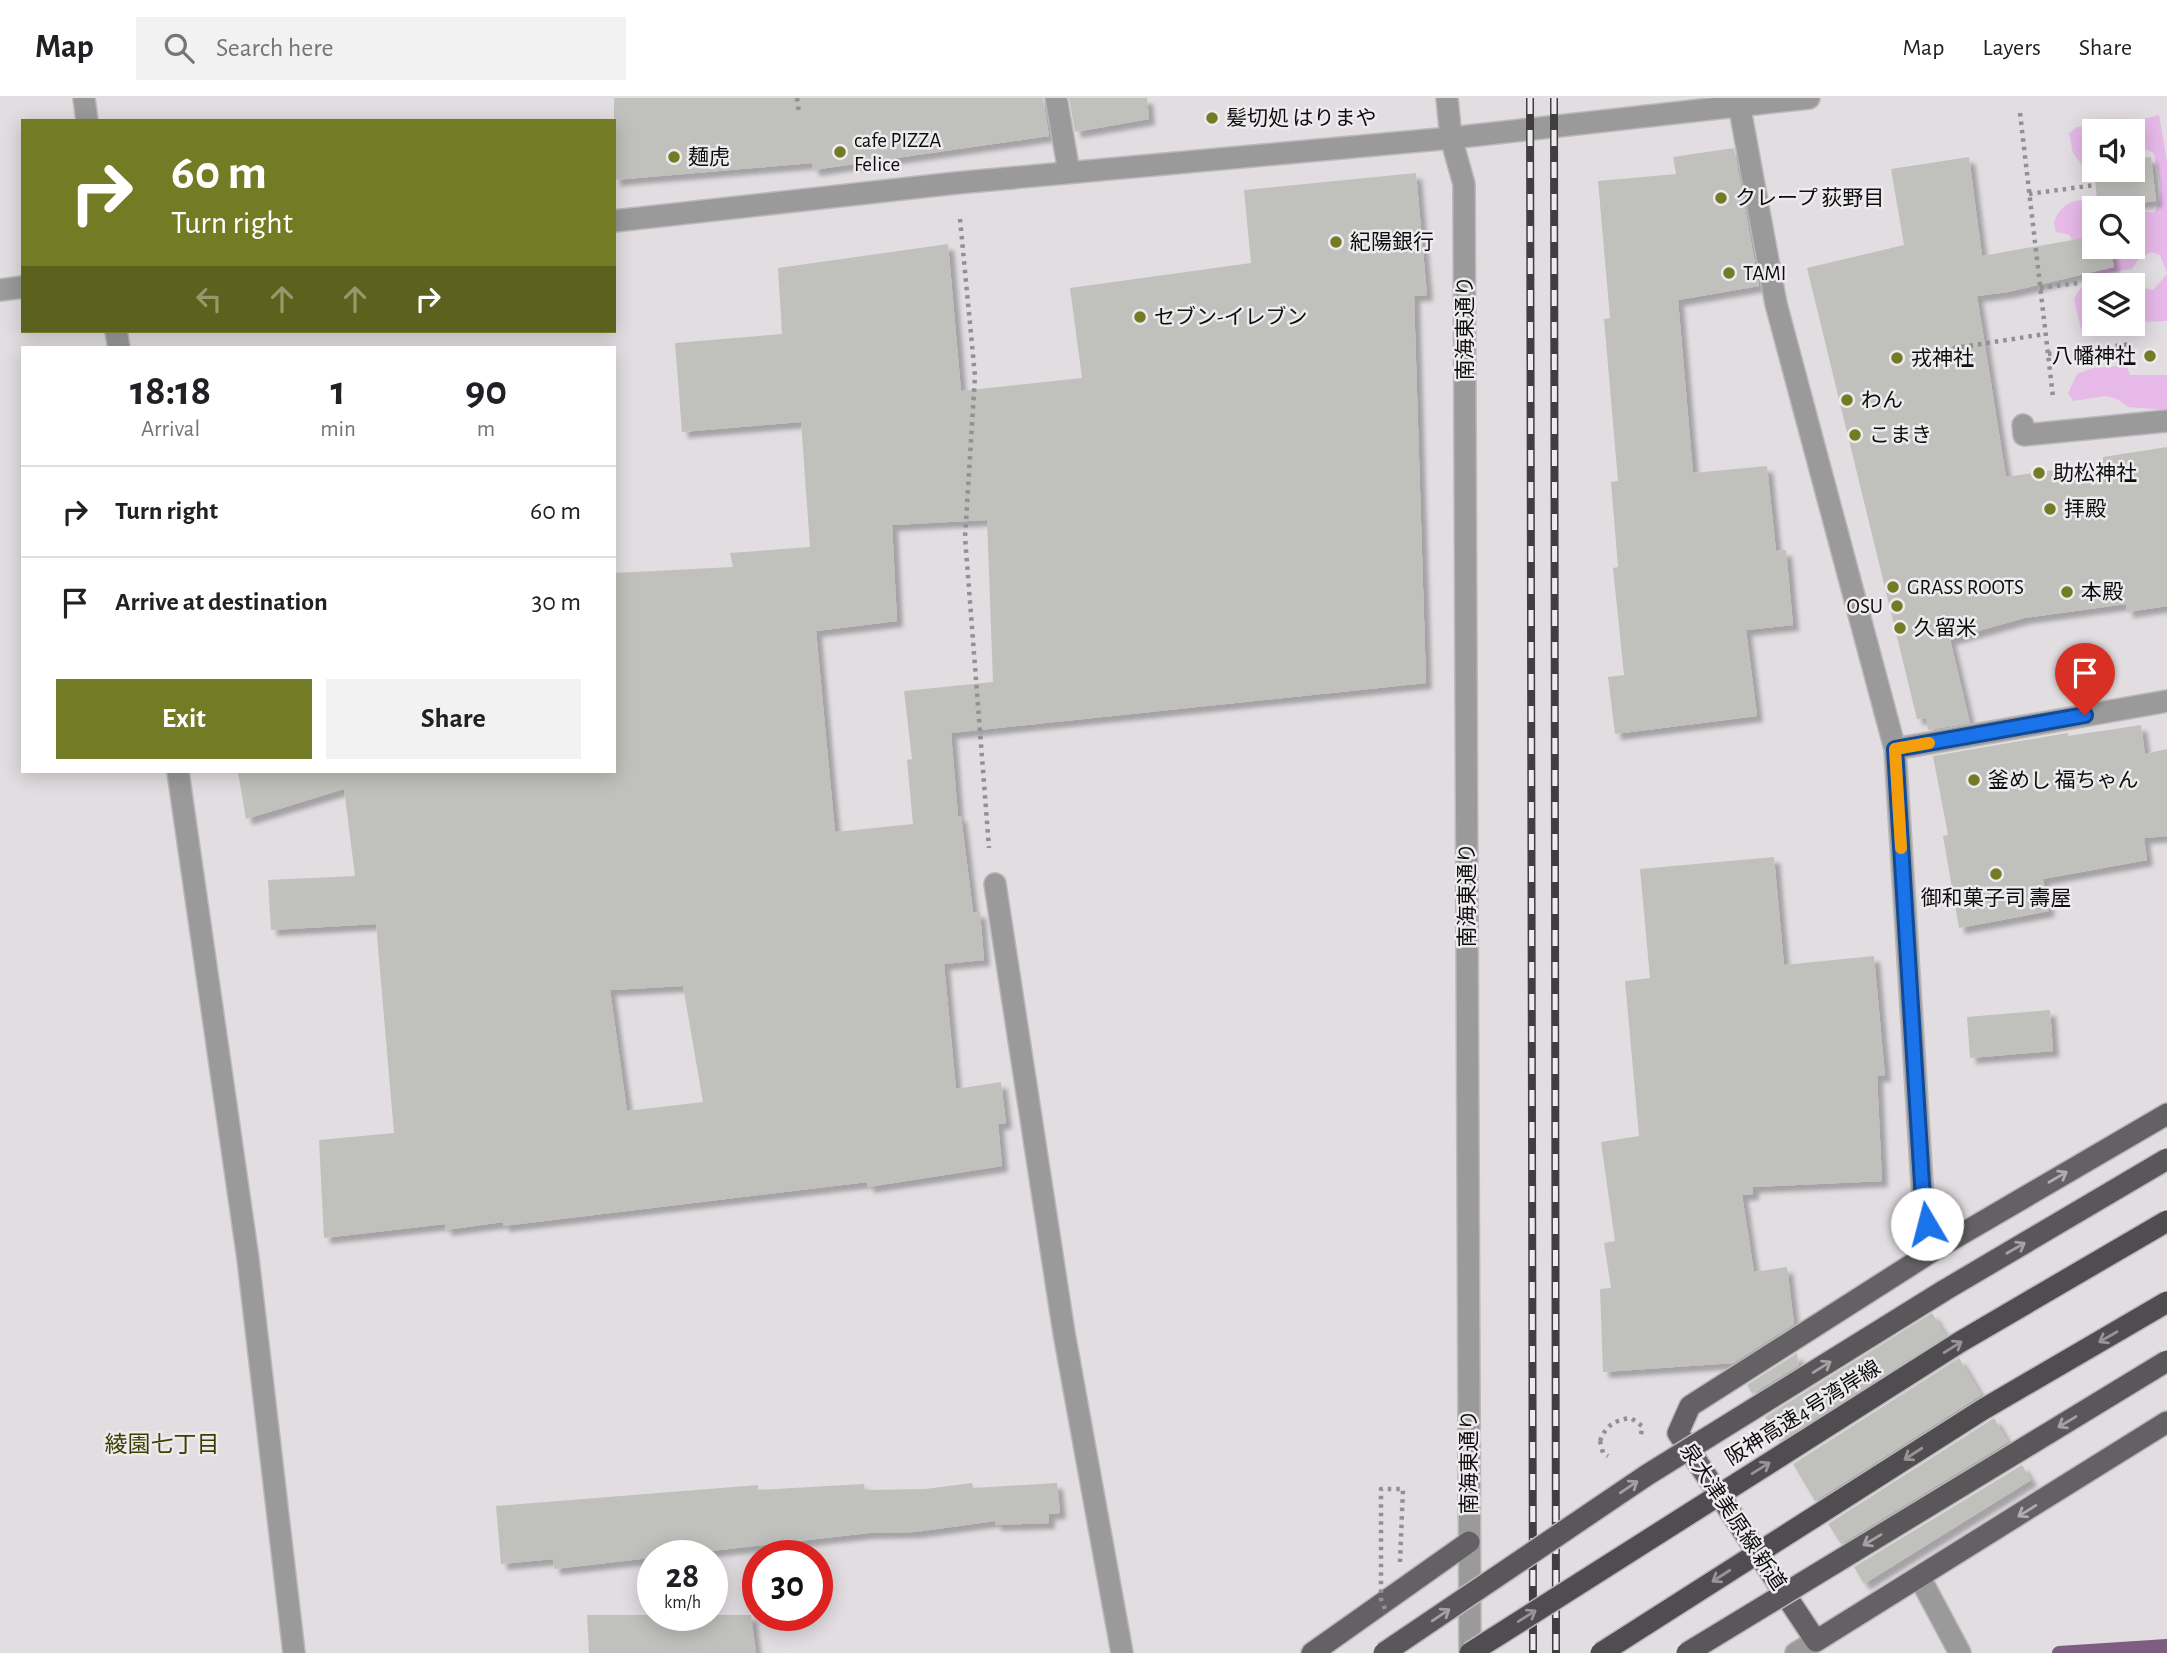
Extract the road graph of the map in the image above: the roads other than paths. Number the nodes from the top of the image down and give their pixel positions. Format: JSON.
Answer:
{"nodes":[{"id":1,"x":84,"y":98,"type":"edge"},
{"id":2,"x":1056,"y":98,"type":"edge"},
{"id":3,"x":1447,"y":98,"type":"edge"},
{"id":4,"x":1809,"y":98,"type":"edge"},
{"id":5,"x":1785,"y":99,"type":"edge"},
{"id":6,"x":1739,"y":104,"type":"junction"},
{"id":7,"x":86,"y":119,"type":"edge"},
{"id":8,"x":1451,"y":138,"type":"junction"},
{"id":9,"x":1069,"y":172,"type":"junction"},
{"id":10,"x":616,"y":221,"type":"edge"},
{"id":11,"x":21,"y":287,"type":"edge"},
{"id":12,"x":0,"y":290,"type":"edge"},
{"id":13,"x":2167,"y":421,"type":"edge"},
{"id":14,"x":2023,"y":425,"type":"dead end"},
{"id":15,"x":2167,"y":701,"type":"edge"},
{"id":16,"x":1895,"y":749,"type":"junction"},
{"id":17,"x":178,"y":773,"type":"edge"},
{"id":18,"x":995,"y":884,"type":"road end"},
{"id":19,"x":2167,"y":1114,"type":"edge"},
{"id":20,"x":2167,"y":1159,"type":"edge"},
{"id":21,"x":2167,"y":1221,"type":"edge"},
{"id":22,"x":1936,"y":1249,"type":"junction"},
{"id":23,"x":2167,"y":1302,"type":"edge"},
{"id":24,"x":2167,"y":1361,"type":"edge"},
{"id":25,"x":2167,"y":1422,"type":"edge"},
{"id":26,"x":1469,"y":1542,"type":"junction"},
{"id":27,"x":1920,"y":1578,"type":"junction"},
{"id":28,"x":1816,"y":1641,"type":"junction"},
{"id":29,"x":294,"y":1653,"type":"edge"},
{"id":30,"x":1122,"y":1653,"type":"edge"},
{"id":31,"x":1312,"y":1653,"type":"edge"},
{"id":32,"x":1384,"y":1653,"type":"edge"},
{"id":33,"x":1470,"y":1653,"type":"edge"},
{"id":34,"x":1601,"y":1653,"type":"edge"},
{"id":35,"x":1687,"y":1653,"type":"edge"},
{"id":36,"x":1796,"y":1653,"type":"edge"},
{"id":37,"x":1960,"y":1653,"type":"edge"}],
"edges":[{"from":1,"to":7,"type":"street"},
{"from":2,"to":9,"type":"street"},
{"from":3,"to":8,"type":"street","name":"南海東通り"},
{"from":4,"to":5,"type":"street"},
{"from":5,"to":6,"type":"street"},
{"from":6,"to":8,"type":"street"},
{"from":6,"to":16,"type":"street"},
{"from":8,"to":9,"type":"street"},
{"from":8,"to":26,"type":"street","name":"南海東通り"},
{"from":9,"to":10,"type":"street"},
{"from":11,"to":12,"type":"street"},
{"from":13,"to":14,"type":"street"},
{"from":15,"to":16,"type":"street"},
{"from":16,"to":22,"type":"street"},
{"from":17,"to":29,"type":"street"},
{"from":18,"to":30,"type":"street"},
{"from":22,"to":19,"type":"main road","name":"泉大津美原線 新道","one_way":true},
{"from":32,"to":20,"type":"highway","one_way":true,"bridge":true},
{"from":33,"to":21,"type":"highway","name":"阪神高速4号湾岸線","one_way":true,"bridge":true},
{"from":22,"to":28,"type":"main road","name":"泉大津美原線 新道"},
{"from":23,"to":34,"type":"highway","one_way":true,"bridge":true},
{"from":24,"to":35,"type":"highway","one_way":true,"bridge":true},
{"from":25,"to":27,"type":"main road","one_way":true},
{"from":26,"to":31,"type":"main road"},
{"from":26,"to":33,"type":"street","name":"南海東通り"},
{"from":27,"to":28,"type":"main road"},
{"from":27,"to":37,"type":"street"},
{"from":28,"to":36,"type":"street"}]}
